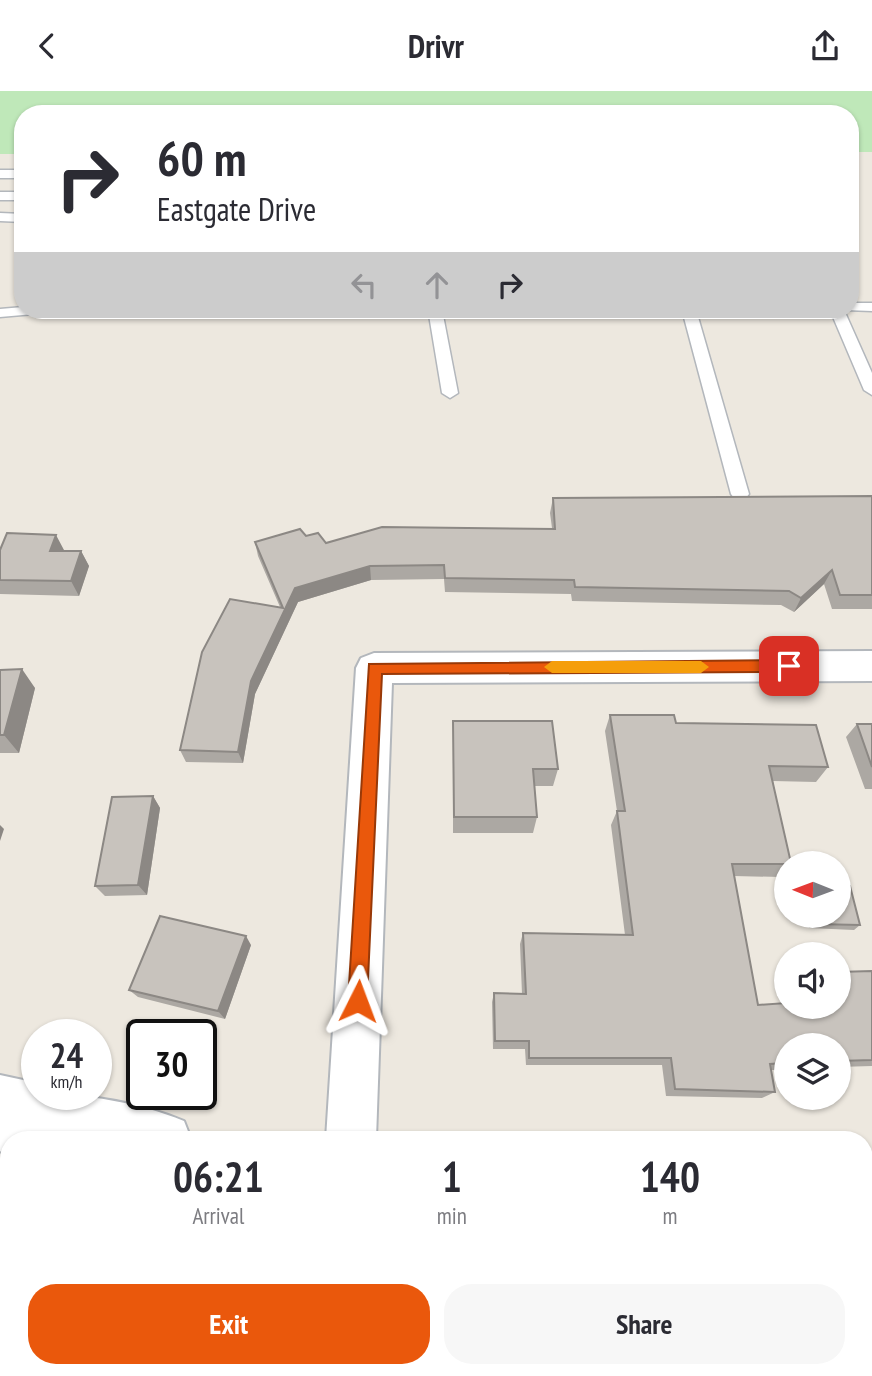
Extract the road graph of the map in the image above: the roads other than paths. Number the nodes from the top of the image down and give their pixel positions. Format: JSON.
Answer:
{"nodes":[{"id":1,"x":436,"y":319,"type":"edge"},
{"id":2,"x":691,"y":319,"type":"edge"},
{"id":3,"x":841,"y":319,"type":"edge"},
{"id":4,"x":872,"y":390,"type":"edge"},
{"id":5,"x":450,"y":393,"type":"dead end"},
{"id":6,"x":740,"y":494,"type":"edge"},
{"id":7,"x":872,"y":666,"type":"edge"},
{"id":8,"x":16,"y":1114,"type":"edge"},
{"id":9,"x":118,"y":1131,"type":"edge"},
{"id":10,"x":351,"y":1131,"type":"edge"}],
"edges":[{"from":1,"to":5,"type":"lane"},
{"from":2,"to":6,"type":"lane"},
{"from":3,"to":4,"type":"lane"},
{"from":7,"to":10,"type":"street"},
{"from":8,"to":9,"type":"street"}]}
